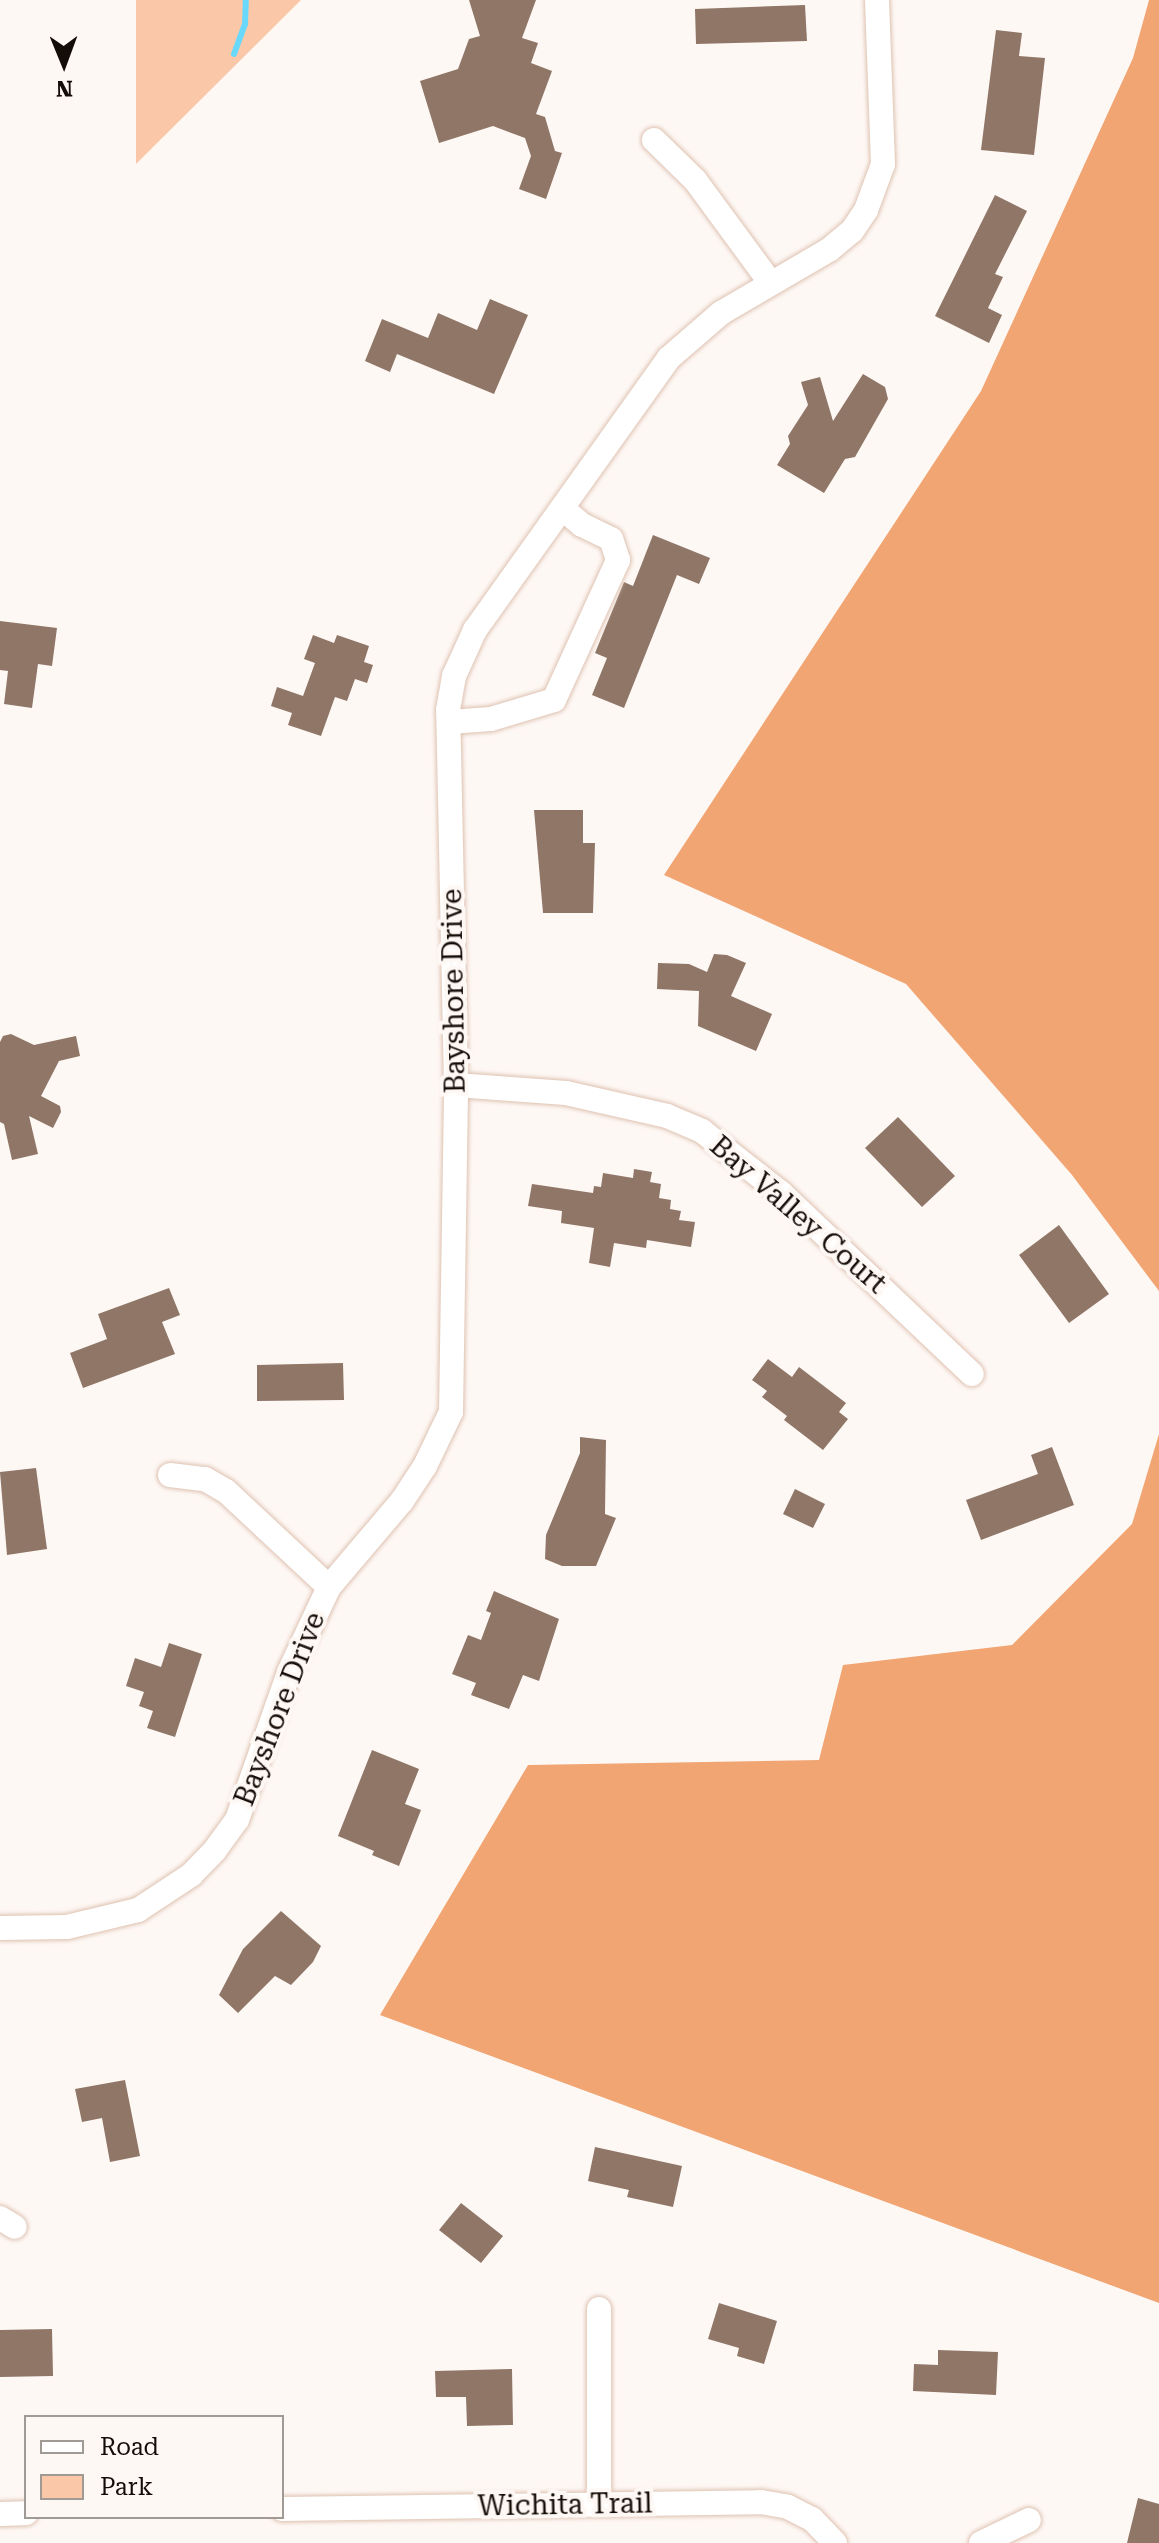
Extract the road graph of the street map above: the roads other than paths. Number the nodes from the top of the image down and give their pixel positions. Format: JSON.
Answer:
{"nodes":[{"id":1,"x":877,"y":0,"type":"edge"},
{"id":2,"x":654,"y":140,"type":"dead end"},
{"id":3,"x":770,"y":282,"type":"junction"},
{"id":4,"x":562,"y":508,"type":"junction"},
{"id":5,"x":449,"y":722,"type":"junction"},
{"id":6,"x":456,"y":1085,"type":"junction"},
{"id":7,"x":972,"y":1374,"type":"dead end"},
{"id":8,"x":170,"y":1475,"type":"dead end"},
{"id":9,"x":329,"y":1587,"type":"junction"},
{"id":10,"x":0,"y":1928,"type":"edge"},
{"id":11,"x":599,"y":2309,"type":"dead end"},
{"id":12,"x":599,"y":2504,"type":"junction"},
{"id":13,"x":284,"y":2509,"type":"edge"},
{"id":14,"x":24,"y":2513,"type":"edge"},
{"id":15,"x":0,"y":2514,"type":"edge"},
{"id":16,"x":1029,"y":2520,"type":"dead end"},
{"id":17,"x":835,"y":2543,"type":"edge"},
{"id":18,"x":981,"y":2543,"type":"edge"}],
"edges":[{"from":1,"to":3,"type":"street","name":"Bayshore Drive"},
{"from":2,"to":3,"type":"street"},
{"from":3,"to":4,"type":"street","name":"Bayshore Drive"},
{"from":4,"to":5,"type":"street","name":"Bayshore Drive"},
{"from":4,"to":5,"type":"street"},
{"from":5,"to":6,"type":"street","name":"Bayshore Drive"},
{"from":6,"to":7,"type":"street","name":"Bay Valley Court"},
{"from":6,"to":9,"type":"street","name":"Bayshore Drive"},
{"from":8,"to":9,"type":"street"},
{"from":9,"to":10,"type":"street","name":"Bayshore Drive"},
{"from":11,"to":12,"type":"street"},
{"from":12,"to":13,"type":"street","name":"Wichita Trail"},
{"from":12,"to":17,"type":"street","name":"Wichita Trail"},
{"from":14,"to":15,"type":"street"},
{"from":16,"to":18,"type":"street"}]}
